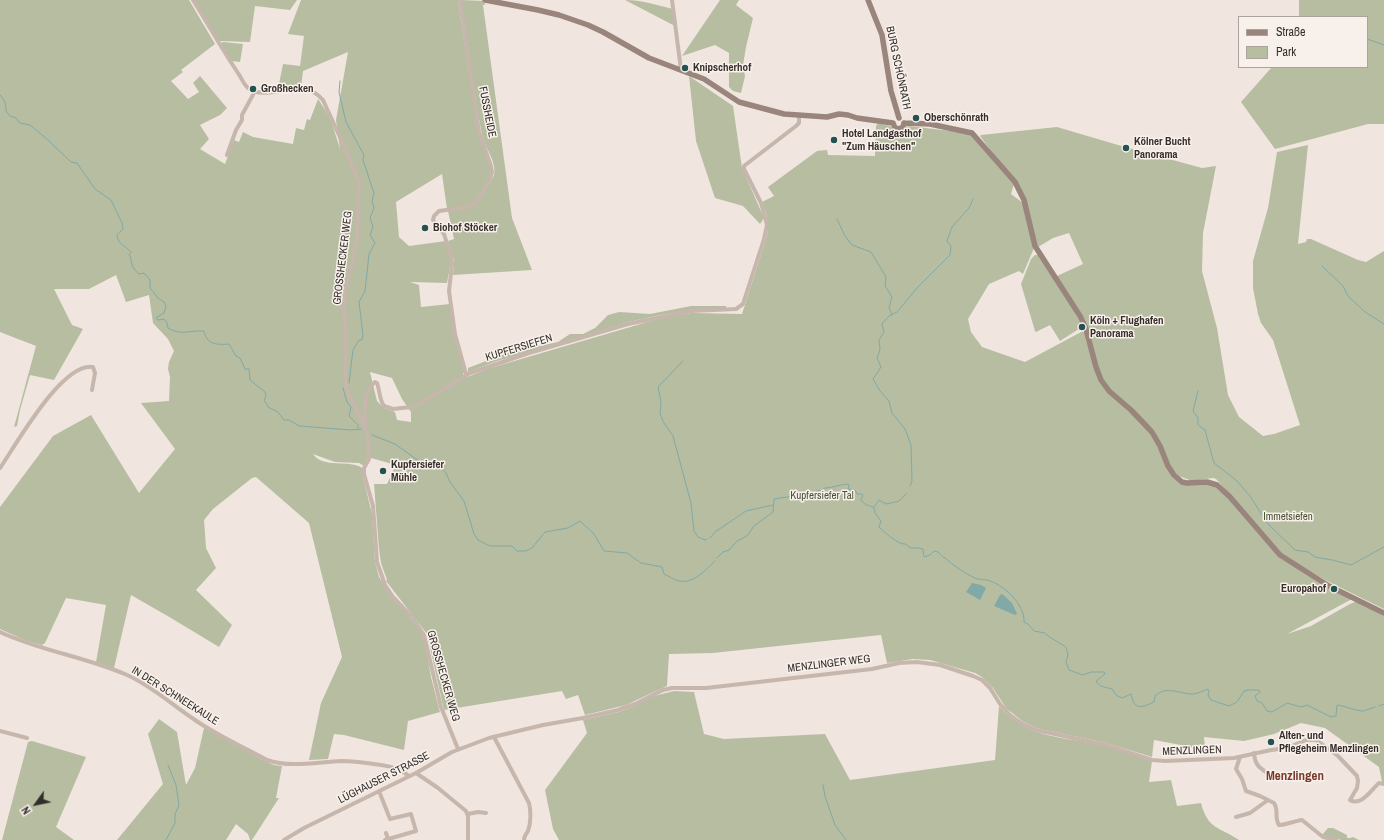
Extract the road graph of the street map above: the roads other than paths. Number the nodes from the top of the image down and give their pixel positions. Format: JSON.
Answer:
{"nodes":[{"id":1,"x":193,"y":0,"type":"edge"},
{"id":2,"x":460,"y":0,"type":"edge"},
{"id":3,"x":486,"y":0,"type":"edge"},
{"id":4,"x":672,"y":0,"type":"edge"},
{"id":5,"x":868,"y":0,"type":"edge"},
{"id":6,"x":681,"y":70,"type":"junction"},
{"id":7,"x":256,"y":91,"type":"junction"},
{"id":8,"x":799,"y":115,"type":"junction"},
{"id":9,"x":899,"y":118,"type":"junction"},
{"id":10,"x":893,"y":123,"type":"junction"},
{"id":11,"x":904,"y":123,"type":"junction"},
{"id":12,"x":227,"y":155,"type":"dead end"},
{"id":13,"x":466,"y":374,"type":"junction"},
{"id":14,"x":92,"y":390,"type":"dead end"},
{"id":15,"x":365,"y":427,"type":"junction"},
{"id":16,"x":0,"y":468,"type":"edge"},
{"id":17,"x":1384,"y":613,"type":"edge"},
{"id":18,"x":0,"y":632,"type":"edge"},
{"id":19,"x":0,"y":731,"type":"edge"},
{"id":20,"x":494,"y":737,"type":"junction"},
{"id":21,"x":27,"y":738,"type":"dead end"},
{"id":22,"x":458,"y":749,"type":"junction"},
{"id":23,"x":1254,"y":753,"type":"junction"},
{"id":24,"x":1240,"y":757,"type":"junction"},
{"id":25,"x":1146,"y":758,"type":"joint"},
{"id":26,"x":416,"y":773,"type":"junction"},
{"id":27,"x":1270,"y":775,"type":"dead end"},
{"id":28,"x":409,"y":776,"type":"junction"},
{"id":29,"x":1384,"y":784,"type":"edge"},
{"id":30,"x":379,"y":791,"type":"junction"},
{"id":31,"x":1268,"y":800,"type":"junction"},
{"id":32,"x":486,"y":813,"type":"dead end"},
{"id":33,"x":468,"y":814,"type":"junction"},
{"id":34,"x":1236,"y":817,"type":"dead end"},
{"id":35,"x":386,"y":833,"type":"dead end"},
{"id":36,"x":386,"y":839,"type":"edge"},
{"id":37,"x":284,"y":840,"type":"edge"},
{"id":38,"x":468,"y":840,"type":"edge"},
{"id":39,"x":524,"y":840,"type":"edge"},
{"id":40,"x":1336,"y":840,"type":"edge"}],
"edges":[{"from":1,"to":7,"type":"street"},
{"from":2,"to":13,"type":"street","name":"FUSSHEIDE"},
{"from":3,"to":6,"type":"street"},
{"from":4,"to":6,"type":"street"},
{"from":5,"to":9,"type":"street","name":"BURG SCHÖNRATH"},
{"from":6,"to":8,"type":"street"},
{"from":7,"to":12,"type":"street"},
{"from":7,"to":15,"type":"street","name":"GROSSHECKER WEG"},
{"from":8,"to":10,"type":"street"},
{"from":8,"to":13,"type":"street","name":"KUPFERSIEFEN"},
{"from":9,"to":10,"type":"street"},
{"from":9,"to":11,"type":"street"},
{"from":10,"to":11,"type":"street"},
{"from":11,"to":17,"type":"street"},
{"from":13,"to":15,"type":"street","name":"KUPFERSIEFEN"},
{"from":14,"to":16,"type":"street"},
{"from":15,"to":22,"type":"street","name":"GROSSHECKER WEG"},
{"from":18,"to":28,"type":"street","name":"IN DER SCHNEEKAULE"},
{"from":19,"to":21,"type":"street"},
{"from":20,"to":22,"type":"street","name":"LÜGHAUSER STRASSE"},
{"from":20,"to":25,"type":"street","name":"MENZLINGER WEG"},
{"from":20,"to":39,"type":"street"},
{"from":22,"to":26,"type":"street","name":"LÜGHAUSER STRASSE"},
{"from":23,"to":24,"type":"street","name":"MENZLINGEN"},
{"from":23,"to":27,"type":"street"},
{"from":23,"to":29,"type":"street","name":"MENZLINGEN"},
{"from":24,"to":25,"type":"street","name":"MENZLINGEN"},
{"from":24,"to":31,"type":"street"},
{"from":26,"to":28,"type":"street","name":"LÜGHAUSER STRASSE"},
{"from":26,"to":33,"type":"street"},
{"from":28,"to":30,"type":"street","name":"LÜGHAUSER STRASSE"},
{"from":30,"to":36,"type":"street"},
{"from":30,"to":37,"type":"street","name":"LÜGHAUSER STRASSE"},
{"from":31,"to":34,"type":"street"},
{"from":31,"to":40,"type":"street"},
{"from":32,"to":33,"type":"street"},
{"from":33,"to":38,"type":"street"},
{"from":35,"to":36,"type":"street"}]}
